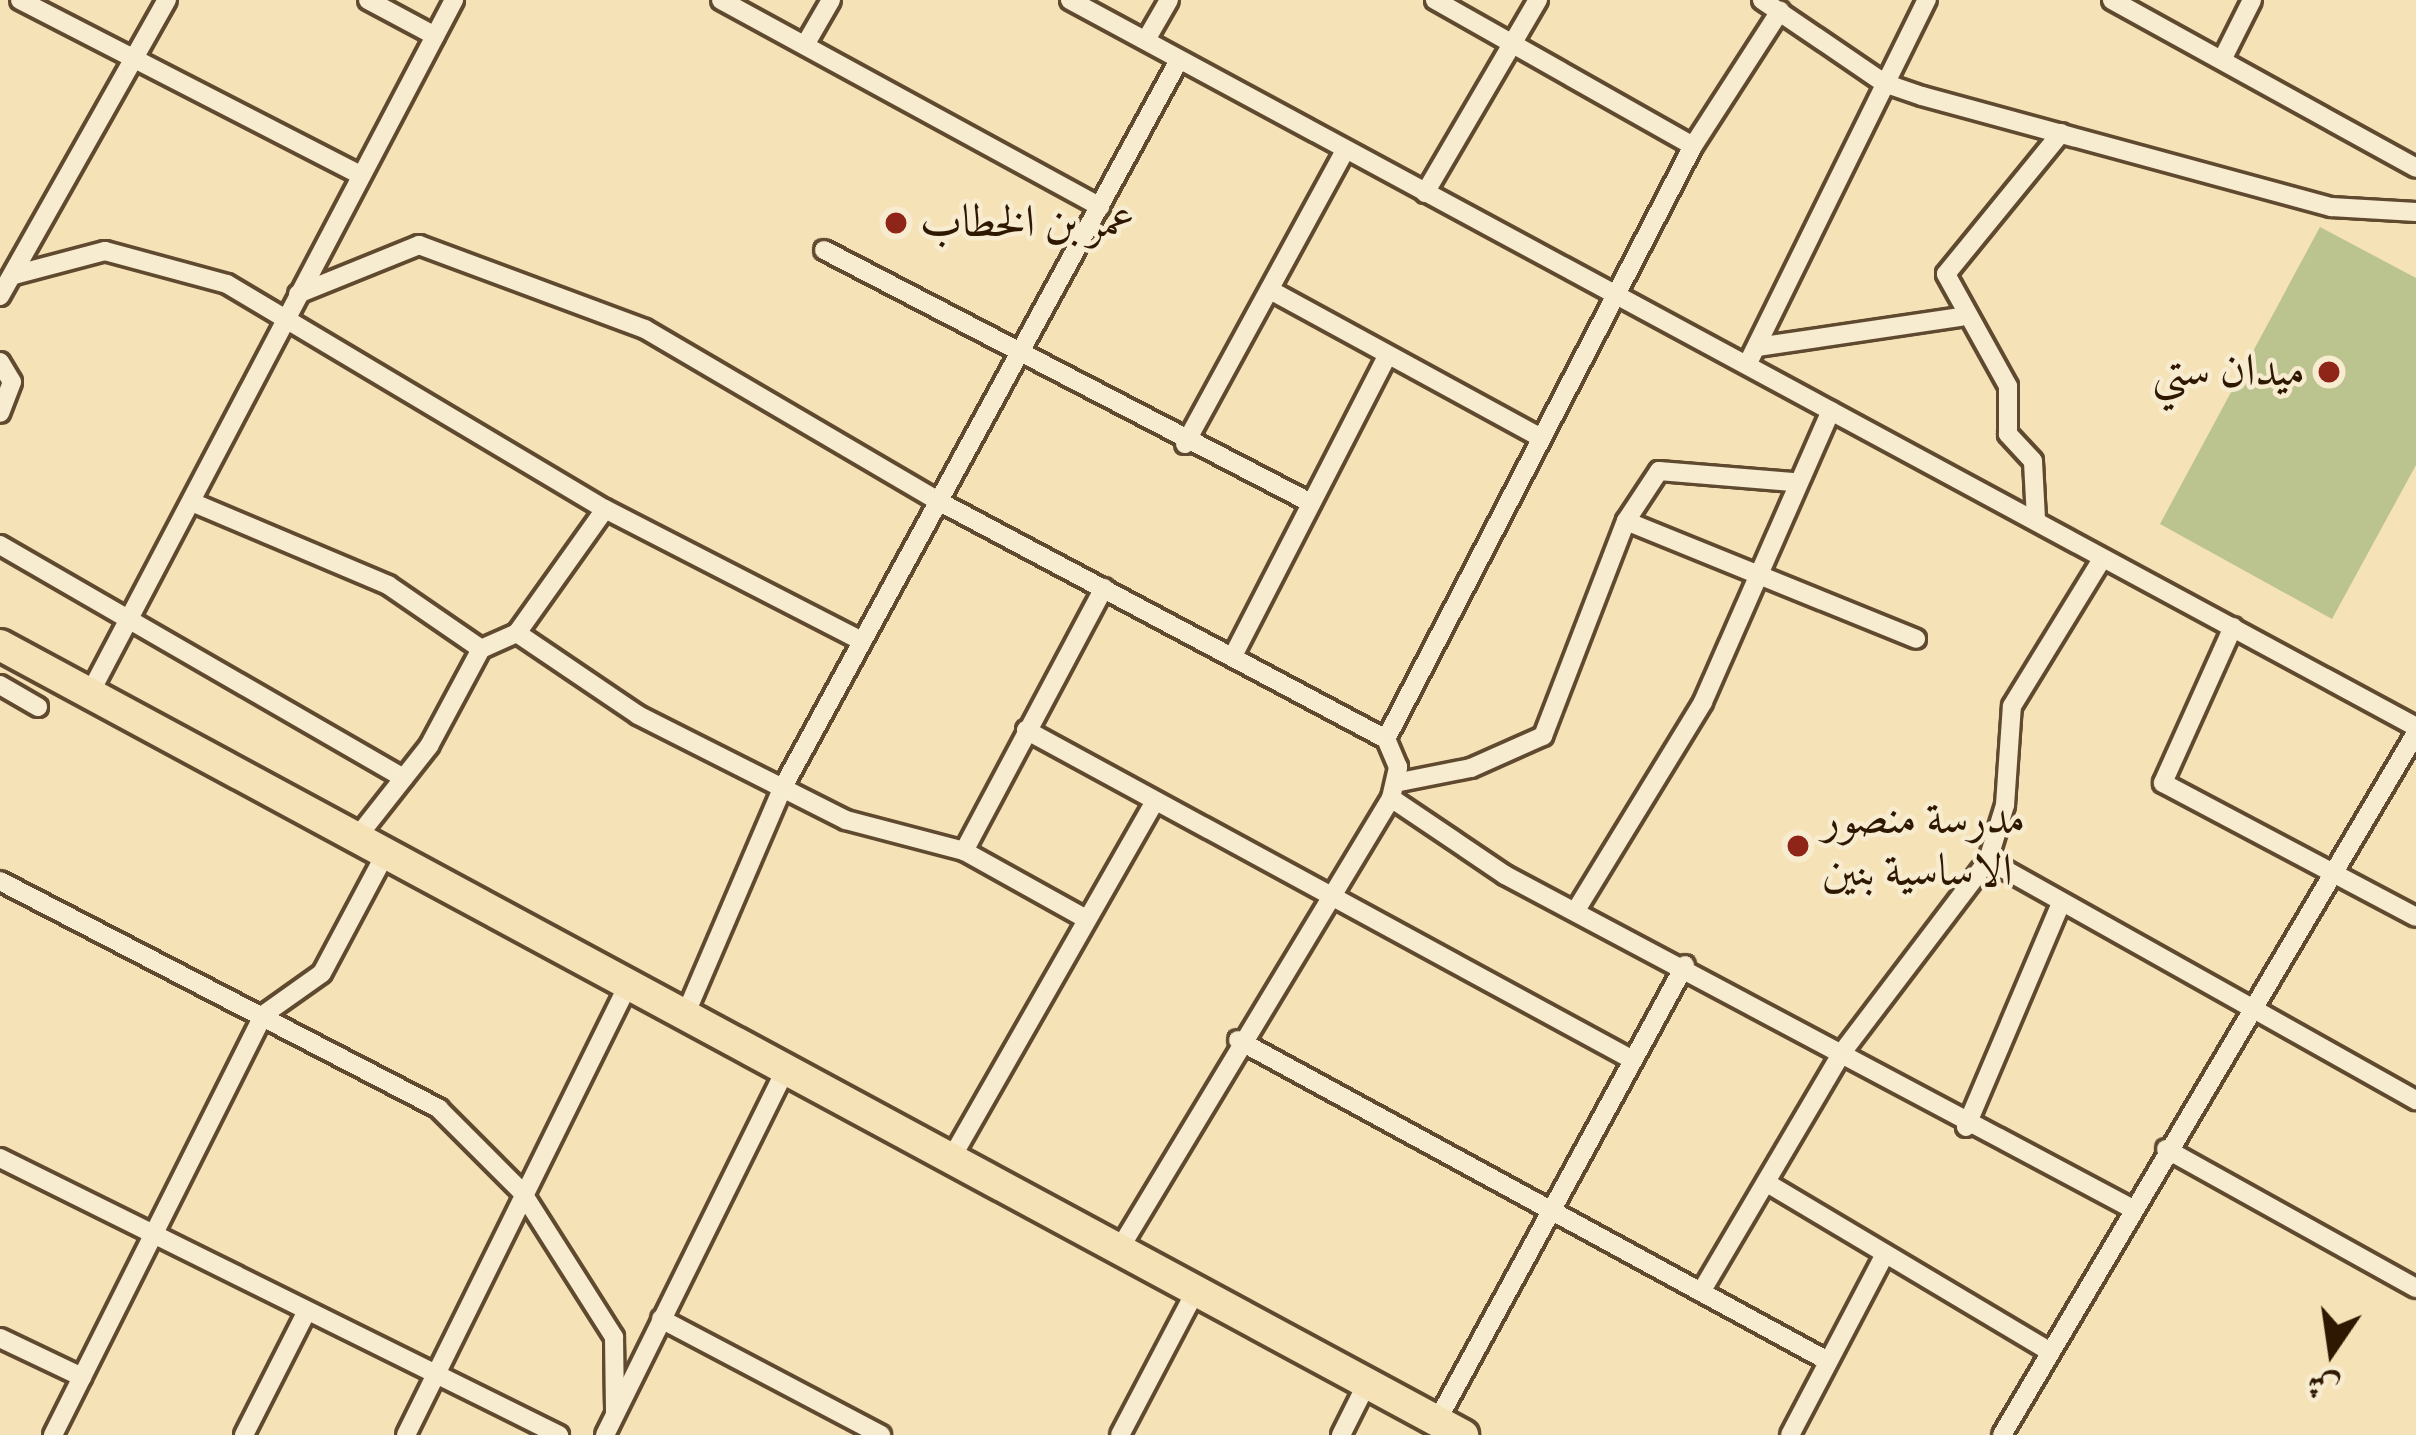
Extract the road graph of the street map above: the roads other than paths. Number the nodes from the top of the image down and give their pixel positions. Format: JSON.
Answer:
{"nodes":[{"id":1,"x":20,"y":0,"type":"edge"},
{"id":2,"x":167,"y":0,"type":"edge"},
{"id":3,"x":368,"y":0,"type":"edge"},
{"id":4,"x":454,"y":0,"type":"edge"},
{"id":5,"x":721,"y":0,"type":"edge"},
{"id":6,"x":831,"y":0,"type":"edge"},
{"id":7,"x":1070,"y":0,"type":"edge"},
{"id":8,"x":1169,"y":0,"type":"edge"},
{"id":9,"x":1435,"y":0,"type":"edge"},
{"id":10,"x":1538,"y":0,"type":"edge"},
{"id":11,"x":1762,"y":0,"type":"edge"},
{"id":12,"x":1927,"y":0,"type":"edge"},
{"id":13,"x":2112,"y":0,"type":"edge"},
{"id":14,"x":2252,"y":0,"type":"edge"},
{"id":15,"x":2149,"y":9,"type":"edge"},
{"id":16,"x":1780,"y":11,"type":"junction"},
{"id":17,"x":435,"y":36,"type":"junction"},
{"id":18,"x":1146,"y":40,"type":"junction"},
{"id":19,"x":1511,"y":40,"type":"junction"},
{"id":20,"x":806,"y":45,"type":"junction"},
{"id":21,"x":2223,"y":58,"type":"junction"},
{"id":22,"x":135,"y":60,"type":"junction"},
{"id":23,"x":1179,"y":60,"type":"junction"},
{"id":24,"x":1884,"y":83,"type":"junction"},
{"id":25,"x":2061,"y":133,"type":"junction"},
{"id":26,"x":1693,"y":146,"type":"junction"},
{"id":27,"x":1345,"y":150,"type":"junction"},
{"id":28,"x":2416,"y":168,"type":"edge"},
{"id":29,"x":358,"y":174,"type":"junction"},
{"id":30,"x":1425,"y":193,"type":"junction"},
{"id":31,"x":1100,"y":207,"type":"junction"},
{"id":32,"x":2416,"y":212,"type":"edge"},
{"id":33,"x":824,"y":250,"type":"dead end"},
{"id":34,"x":14,"y":275,"type":"junction"},
{"id":35,"x":1270,"y":290,"type":"junction"},
{"id":36,"x":298,"y":294,"type":"junction"},
{"id":37,"x":0,"y":296,"type":"edge"},
{"id":38,"x":1615,"y":299,"type":"junction"},
{"id":39,"x":1961,"y":317,"type":"junction"},
{"id":40,"x":282,"y":320,"type":"junction"},
{"id":41,"x":1753,"y":355,"type":"junction"},
{"id":42,"x":1387,"y":356,"type":"junction"},
{"id":43,"x":1023,"y":361,"type":"junction"},
{"id":44,"x":0,"y":362,"type":"edge"},
{"id":45,"x":1831,"y":411,"type":"junction"},
{"id":46,"x":0,"y":412,"type":"edge"},
{"id":47,"x":1538,"y":436,"type":"junction"},
{"id":48,"x":1185,"y":444,"type":"junction"},
{"id":49,"x":1793,"y":482,"type":"junction"},
{"id":50,"x":940,"y":502,"type":"junction"},
{"id":51,"x":194,"y":503,"type":"junction"},
{"id":52,"x":1311,"y":503,"type":"junction"},
{"id":53,"x":605,"y":509,"type":"junction"},
{"id":54,"x":2036,"y":519,"type":"junction"},
{"id":55,"x":1626,"y":521,"type":"junction"},
{"id":56,"x":0,"y":545,"type":"edge"},
{"id":57,"x":2102,"y":559,"type":"junction"},
{"id":58,"x":1756,"y":569,"type":"junction"},
{"id":59,"x":1104,"y":587,"type":"junction"},
{"id":60,"x":128,"y":623,"type":"junction"},
{"id":61,"x":2233,"y":627,"type":"junction"},
{"id":62,"x":517,"y":633,"type":"junction"},
{"id":63,"x":860,"y":640,"type":"junction"},
{"id":64,"x":1916,"y":640,"type":"dead end"},
{"id":65,"x":0,"y":645,"type":"edge"},
{"id":66,"x":481,"y":649,"type":"junction"},
{"id":67,"x":1235,"y":652,"type":"junction"},
{"id":68,"x":0,"y":685,"type":"edge"},
{"id":69,"x":91,"y":693,"type":"junction"},
{"id":70,"x":38,"y":707,"type":"dead end"},
{"id":71,"x":1026,"y":730,"type":"junction"},
{"id":72,"x":2416,"y":730,"type":"edge"},
{"id":73,"x":1386,"y":739,"type":"junction"},
{"id":74,"x":404,"y":778,"type":"junction"},
{"id":75,"x":783,"y":787,"type":"junction"},
{"id":76,"x":1396,"y":790,"type":"junction"},
{"id":77,"x":1154,"y":802,"type":"junction"},
{"id":78,"x":358,"y":836,"type":"junction"},
{"id":79,"x":386,"y":851,"type":"junction"},
{"id":80,"x":964,"y":851,"type":"junction"},
{"id":81,"x":1988,"y":860,"type":"junction"},
{"id":82,"x":2334,"y":877,"type":"junction"},
{"id":83,"x":0,"y":881,"type":"edge"},
{"id":84,"x":1324,"y":896,"type":"junction"},
{"id":85,"x":2060,"y":903,"type":"junction"},
{"id":86,"x":1578,"y":907,"type":"junction"},
{"id":87,"x":1082,"y":916,"type":"junction"},
{"id":88,"x":2416,"y":917,"type":"edge"},
{"id":89,"x":1685,"y":965,"type":"junction"},
{"id":90,"x":629,"y":982,"type":"junction"},
{"id":91,"x":2254,"y":1011,"type":"junction"},
{"id":92,"x":686,"y":1013,"type":"junction"},
{"id":93,"x":263,"y":1015,"type":"junction"},
{"id":94,"x":1238,"y":1040,"type":"junction"},
{"id":95,"x":1841,"y":1054,"type":"junction"},
{"id":96,"x":1631,"y":1059,"type":"junction"},
{"id":97,"x":787,"y":1067,"type":"junction"},
{"id":98,"x":2416,"y":1100,"type":"edge"},
{"id":99,"x":1966,"y":1127,"type":"junction"},
{"id":100,"x":2166,"y":1149,"type":"junction"},
{"id":101,"x":952,"y":1157,"type":"junction"},
{"id":102,"x":0,"y":1158,"type":"edge"},
{"id":103,"x":1767,"y":1183,"type":"junction"},
{"id":104,"x":522,"y":1192,"type":"junction"},
{"id":105,"x":1549,"y":1207,"type":"junction"},
{"id":106,"x":2132,"y":1208,"type":"junction"},
{"id":107,"x":152,"y":1237,"type":"junction"},
{"id":108,"x":1120,"y":1248,"type":"junction"},
{"id":109,"x":1885,"y":1254,"type":"junction"},
{"id":110,"x":2416,"y":1288,"type":"edge"},
{"id":111,"x":1196,"y":1290,"type":"junction"},
{"id":112,"x":1701,"y":1292,"type":"junction"},
{"id":113,"x":307,"y":1311,"type":"junction"},
{"id":114,"x":661,"y":1319,"type":"junction"},
{"id":115,"x":0,"y":1338,"type":"edge"},
{"id":116,"x":2049,"y":1351,"type":"junction"},
{"id":117,"x":1826,"y":1360,"type":"junction"},
{"id":118,"x":435,"y":1376,"type":"junction"},
{"id":119,"x":82,"y":1377,"type":"junction"},
{"id":120,"x":1367,"y":1382,"type":"junction"},
{"id":121,"x":615,"y":1413,"type":"junction"},
{"id":122,"x":1450,"y":1428,"type":"edge"},
{"id":123,"x":53,"y":1435,"type":"edge"},
{"id":124,"x":244,"y":1435,"type":"edge"},
{"id":125,"x":406,"y":1435,"type":"edge"},
{"id":126,"x":559,"y":1435,"type":"edge"},
{"id":127,"x":605,"y":1435,"type":"edge"},
{"id":128,"x":880,"y":1435,"type":"edge"},
{"id":129,"x":1120,"y":1435,"type":"edge"},
{"id":130,"x":1341,"y":1435,"type":"edge"},
{"id":131,"x":1790,"y":1435,"type":"edge"},
{"id":132,"x":2002,"y":1435,"type":"edge"}],
"edges":[{"from":1,"to":22,"type":"street"},
{"from":2,"to":22,"type":"street"},
{"from":3,"to":17,"type":"street"},
{"from":4,"to":17,"type":"street"},
{"from":5,"to":20,"type":"street"},
{"from":6,"to":20,"type":"street"},
{"from":7,"to":18,"type":"street"},
{"from":8,"to":18,"type":"street"},
{"from":9,"to":19,"type":"street"},
{"from":10,"to":19,"type":"street"},
{"from":11,"to":16,"type":"street"},
{"from":12,"to":24,"type":"street"},
{"from":13,"to":15,"type":"street"},
{"from":14,"to":21,"type":"street"},
{"from":15,"to":21,"type":"street"},
{"from":16,"to":24,"type":"street"},
{"from":16,"to":26,"type":"street"},
{"from":17,"to":29,"type":"street"},
{"from":18,"to":23,"type":"street"},
{"from":19,"to":26,"type":"street"},
{"from":19,"to":30,"type":"street"},
{"from":20,"to":31,"type":"street"},
{"from":21,"to":28,"type":"street"},
{"from":22,"to":29,"type":"street"},
{"from":22,"to":34,"type":"street"},
{"from":23,"to":27,"type":"street"},
{"from":23,"to":31,"type":"street"},
{"from":24,"to":25,"type":"street"},
{"from":24,"to":41,"type":"street"},
{"from":25,"to":32,"type":"street"},
{"from":25,"to":39,"type":"street"},
{"from":26,"to":38,"type":"street"},
{"from":27,"to":30,"type":"street"},
{"from":27,"to":35,"type":"street"},
{"from":29,"to":36,"type":"street"},
{"from":30,"to":38,"type":"street"},
{"from":31,"to":43,"type":"street"},
{"from":33,"to":43,"type":"street"},
{"from":34,"to":37,"type":"street"},
{"from":34,"to":40,"type":"street"},
{"from":35,"to":42,"type":"street"},
{"from":35,"to":48,"type":"street"},
{"from":36,"to":40,"type":"street"},
{"from":36,"to":50,"type":"street"},
{"from":38,"to":41,"type":"street"},
{"from":38,"to":47,"type":"street"},
{"from":39,"to":41,"type":"street"},
{"from":39,"to":54,"type":"street"},
{"from":40,"to":51,"type":"street"},
{"from":40,"to":53,"type":"street"},
{"from":41,"to":45,"type":"street"},
{"from":42,"to":47,"type":"street"},
{"from":42,"to":52,"type":"street"},
{"from":43,"to":48,"type":"street"},
{"from":43,"to":50,"type":"street"},
{"from":44,"to":46,"type":"street"},
{"from":45,"to":49,"type":"street"},
{"from":45,"to":54,"type":"street"},
{"from":47,"to":73,"type":"street"},
{"from":48,"to":52,"type":"street"},
{"from":49,"to":55,"type":"street"},
{"from":49,"to":58,"type":"street"},
{"from":50,"to":59,"type":"street"},
{"from":50,"to":63,"type":"street"},
{"from":51,"to":60,"type":"street"},
{"from":51,"to":66,"type":"street"},
{"from":52,"to":67,"type":"street"},
{"from":53,"to":62,"type":"street"},
{"from":53,"to":63,"type":"street"},
{"from":54,"to":57,"type":"street"},
{"from":55,"to":58,"type":"street"},
{"from":55,"to":76,"type":"street"},
{"from":56,"to":60,"type":"street"},
{"from":57,"to":61,"type":"street"},
{"from":57,"to":81,"type":"street"},
{"from":58,"to":64,"type":"street"},
{"from":58,"to":86,"type":"street"},
{"from":59,"to":67,"type":"street"},
{"from":59,"to":71,"type":"street"},
{"from":60,"to":69,"type":"street"},
{"from":60,"to":74,"type":"street"},
{"from":61,"to":72,"type":"street"},
{"from":61,"to":82,"type":"street"},
{"from":62,"to":66,"type":"street"},
{"from":62,"to":75,"type":"street"},
{"from":63,"to":75,"type":"street"},
{"from":65,"to":69,"type":"highway"},
{"from":66,"to":74,"type":"street"},
{"from":67,"to":73,"type":"street"},
{"from":68,"to":70,"type":"street"},
{"from":69,"to":78,"type":"highway"},
{"from":71,"to":77,"type":"street"},
{"from":71,"to":80,"type":"street"},
{"from":72,"to":82,"type":"street"},
{"from":73,"to":76,"type":"street"},
{"from":74,"to":78,"type":"street"},
{"from":75,"to":80,"type":"street"},
{"from":75,"to":92,"type":"street"},
{"from":76,"to":84,"type":"street"},
{"from":76,"to":86,"type":"street"},
{"from":77,"to":84,"type":"street"},
{"from":77,"to":87,"type":"street"},
{"from":78,"to":79,"type":"highway"},
{"from":79,"to":90,"type":"highway"},
{"from":79,"to":93,"type":"street"},
{"from":80,"to":87,"type":"street"},
{"from":81,"to":85,"type":"street"},
{"from":81,"to":95,"type":"street"},
{"from":82,"to":88,"type":"street"},
{"from":82,"to":91,"type":"street"},
{"from":83,"to":93,"type":"street"},
{"from":84,"to":94,"type":"street"},
{"from":84,"to":96,"type":"street"},
{"from":85,"to":91,"type":"street"},
{"from":85,"to":99,"type":"street"},
{"from":86,"to":89,"type":"street"},
{"from":87,"to":101,"type":"street"},
{"from":89,"to":95,"type":"street"},
{"from":89,"to":96,"type":"street"},
{"from":90,"to":92,"type":"highway"},
{"from":90,"to":104,"type":"street"},
{"from":91,"to":98,"type":"street"},
{"from":91,"to":100,"type":"street"},
{"from":92,"to":97,"type":"highway"},
{"from":93,"to":104,"type":"street"},
{"from":93,"to":107,"type":"street"},
{"from":94,"to":105,"type":"street"},
{"from":94,"to":108,"type":"street"},
{"from":95,"to":99,"type":"street"},
{"from":95,"to":103,"type":"street"},
{"from":96,"to":105,"type":"street"},
{"from":97,"to":101,"type":"highway"},
{"from":97,"to":114,"type":"street"},
{"from":99,"to":106,"type":"street"},
{"from":100,"to":106,"type":"street"},
{"from":100,"to":110,"type":"street"},
{"from":101,"to":108,"type":"highway"},
{"from":102,"to":107,"type":"street"},
{"from":103,"to":109,"type":"street"},
{"from":103,"to":112,"type":"street"},
{"from":104,"to":118,"type":"street"},
{"from":104,"to":121,"type":"street"},
{"from":105,"to":112,"type":"street"},
{"from":105,"to":122,"type":"street"},
{"from":106,"to":116,"type":"street"},
{"from":107,"to":113,"type":"street"},
{"from":107,"to":119,"type":"street"},
{"from":108,"to":111,"type":"highway"},
{"from":109,"to":116,"type":"street"},
{"from":109,"to":117,"type":"street"},
{"from":111,"to":120,"type":"highway"},
{"from":111,"to":129,"type":"street"},
{"from":112,"to":117,"type":"street"},
{"from":113,"to":118,"type":"street"},
{"from":113,"to":124,"type":"street"},
{"from":114,"to":121,"type":"street"},
{"from":114,"to":128,"type":"street"},
{"from":115,"to":119,"type":"street"},
{"from":116,"to":132,"type":"street"},
{"from":117,"to":131,"type":"street"},
{"from":118,"to":125,"type":"street"},
{"from":118,"to":126,"type":"street"},
{"from":119,"to":123,"type":"street"},
{"from":120,"to":122,"type":"highway"},
{"from":120,"to":130,"type":"street"},
{"from":121,"to":127,"type":"street"}]}
